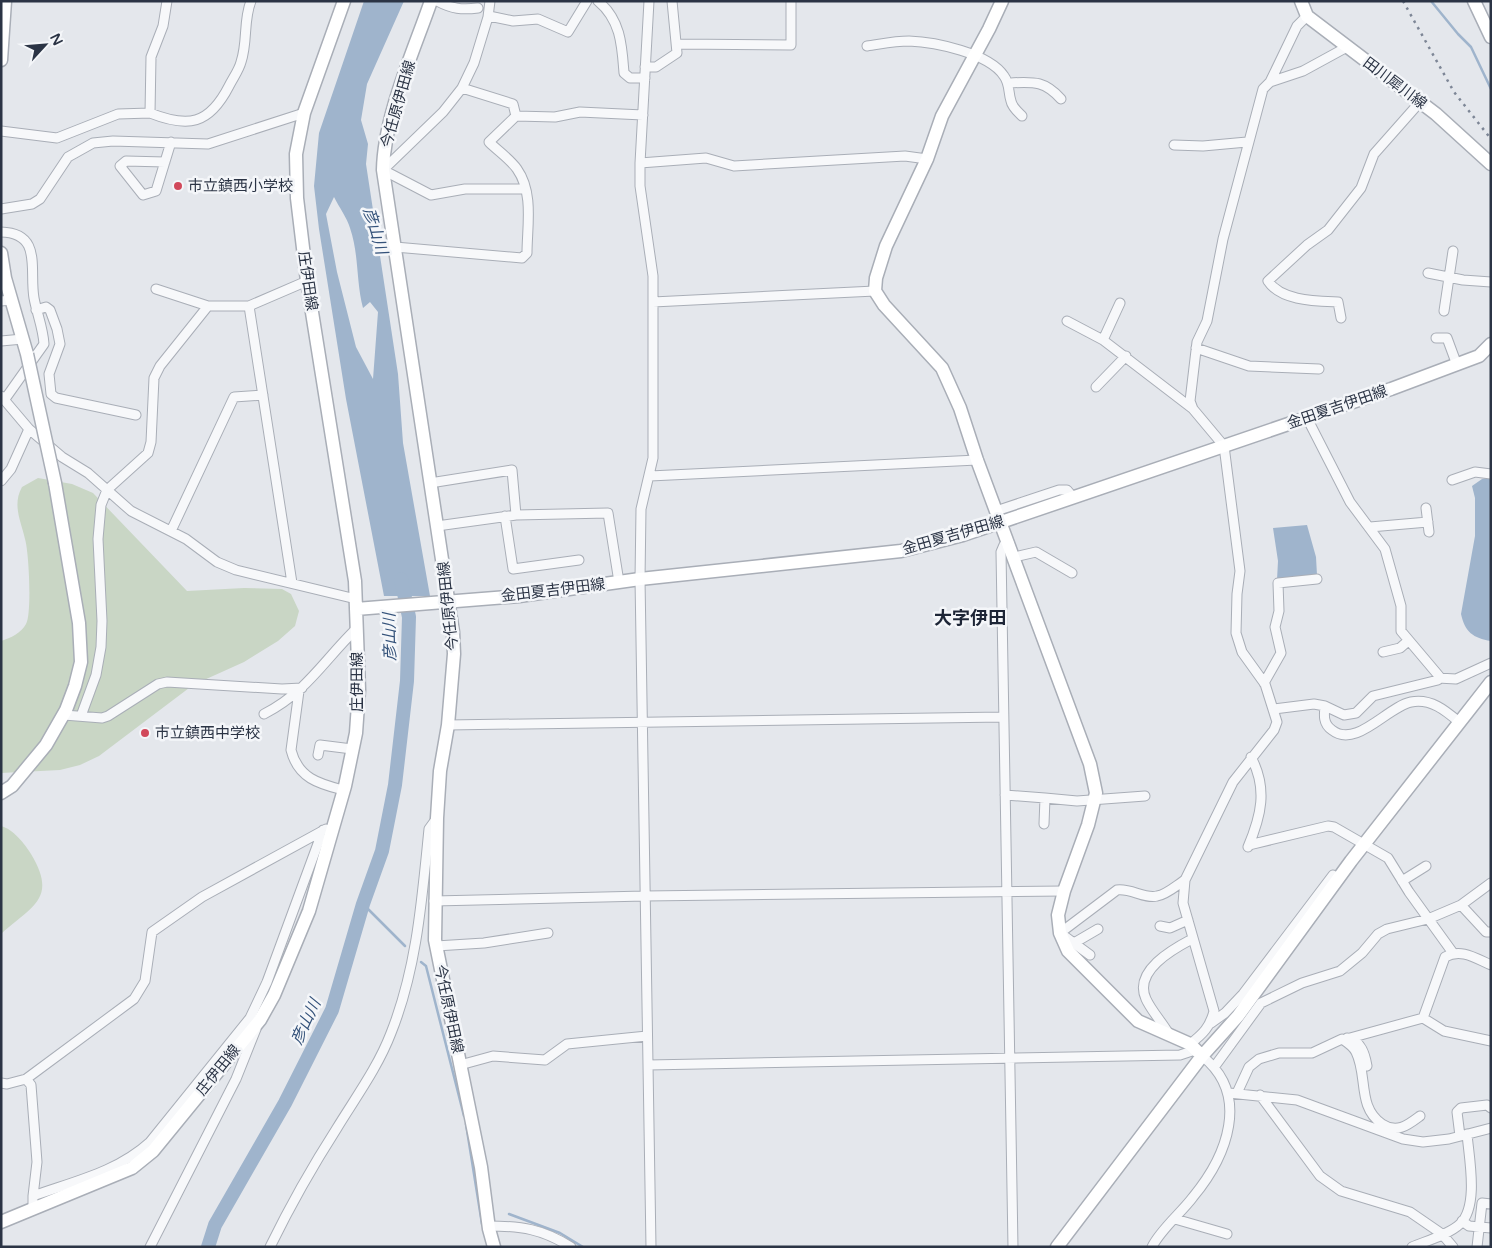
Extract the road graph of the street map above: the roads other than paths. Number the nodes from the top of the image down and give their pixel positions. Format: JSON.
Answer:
{"nodes":[{"id":1,"x":5,"y":1,"type":"edge"},
{"id":2,"x":167,"y":1,"type":"edge"},
{"id":3,"x":251,"y":1,"type":"edge"},
{"id":4,"x":344,"y":1,"type":"edge"},
{"id":5,"x":431,"y":1,"type":"edge"},
{"id":6,"x":437,"y":1,"type":"edge"},
{"id":7,"x":490,"y":1,"type":"edge"},
{"id":8,"x":587,"y":1,"type":"edge"},
{"id":9,"x":598,"y":1,"type":"edge"},
{"id":10,"x":649,"y":1,"type":"edge"},
{"id":11,"x":672,"y":1,"type":"edge"},
{"id":12,"x":791,"y":1,"type":"edge"},
{"id":13,"x":1002,"y":1,"type":"edge"},
{"id":14,"x":1302,"y":1,"type":"edge"},
{"id":15,"x":1474,"y":1,"type":"edge"},
{"id":16,"x":478,"y":8,"type":"dead end"},
{"id":17,"x":489,"y":16,"type":"junction"},
{"id":18,"x":1307,"y":16,"type":"junction"},
{"id":19,"x":1491,"y":37,"type":"edge"},
{"id":20,"x":678,"y":44,"type":"junction"},
{"id":21,"x":867,"y":46,"type":"dead end"},
{"id":22,"x":1347,"y":48,"type":"junction"},
{"id":23,"x":975,"y":56,"type":"junction"},
{"id":24,"x":1,"y":60,"type":"edge"},
{"id":25,"x":645,"y":67,"type":"junction"},
{"id":26,"x":645,"y":78,"type":"junction"},
{"id":27,"x":1270,"y":82,"type":"junction"},
{"id":28,"x":1008,"y":83,"type":"junction"},
{"id":29,"x":462,"y":88,"type":"junction"},
{"id":30,"x":1061,"y":99,"type":"dead end"},
{"id":31,"x":1420,"y":102,"type":"junction"},
{"id":32,"x":150,"y":113,"type":"junction"},
{"id":33,"x":304,"y":113,"type":"junction"},
{"id":34,"x":643,"y":115,"type":"junction"},
{"id":35,"x":516,"y":116,"type":"junction"},
{"id":36,"x":1022,"y":116,"type":"dead end"},
{"id":37,"x":1,"y":131,"type":"edge"},
{"id":38,"x":170,"y":142,"type":"junction"},
{"id":39,"x":1247,"y":142,"type":"junction"},
{"id":40,"x":1174,"y":146,"type":"dead end"},
{"id":41,"x":927,"y":159,"type":"junction"},
{"id":42,"x":165,"y":162,"type":"junction"},
{"id":43,"x":640,"y":163,"type":"junction"},
{"id":44,"x":1491,"y":164,"type":"edge"},
{"id":45,"x":383,"y":170,"type":"junction"},
{"id":46,"x":524,"y":189,"type":"junction"},
{"id":47,"x":1,"y":209,"type":"edge"},
{"id":48,"x":1,"y":232,"type":"edge"},
{"id":49,"x":395,"y":247,"type":"junction"},
{"id":50,"x":1453,"y":251,"type":"dead end"},
{"id":51,"x":1,"y":253,"type":"edge"},
{"id":52,"x":1428,"y":273,"type":"dead end"},
{"id":53,"x":1448,"y":277,"type":"junction"},
{"id":54,"x":3,"y":278,"type":"edge"},
{"id":55,"x":307,"y":281,"type":"junction"},
{"id":56,"x":1491,"y":282,"type":"edge"},
{"id":57,"x":156,"y":289,"type":"dead end"},
{"id":58,"x":875,"y":291,"type":"junction"},
{"id":59,"x":6,"y":301,"type":"edge"},
{"id":60,"x":653,"y":302,"type":"junction"},
{"id":61,"x":1120,"y":303,"type":"dead end"},
{"id":62,"x":208,"y":306,"type":"junction"},
{"id":63,"x":249,"y":306,"type":"junction"},
{"id":64,"x":36,"y":310,"type":"junction"},
{"id":65,"x":1444,"y":311,"type":"dead end"},
{"id":66,"x":1341,"y":318,"type":"dead end"},
{"id":67,"x":1067,"y":321,"type":"dead end"},
{"id":68,"x":1436,"y":338,"type":"dead end"},
{"id":69,"x":23,"y":339,"type":"junction"},
{"id":70,"x":1103,"y":340,"type":"junction"},
{"id":71,"x":1,"y":341,"type":"edge"},
{"id":72,"x":1491,"y":344,"type":"edge"},
{"id":73,"x":1196,"y":348,"type":"junction"},
{"id":74,"x":1126,"y":356,"type":"junction"},
{"id":75,"x":1457,"y":365,"type":"junction"},
{"id":76,"x":1319,"y":369,"type":"dead end"},
{"id":77,"x":1096,"y":387,"type":"dead end"},
{"id":78,"x":263,"y":395,"type":"junction"},
{"id":79,"x":3,"y":398,"type":"edge"},
{"id":80,"x":1193,"y":409,"type":"junction"},
{"id":81,"x":136,"y":416,"type":"dead end"},
{"id":82,"x":1307,"y":418,"type":"junction"},
{"id":83,"x":29,"y":429,"type":"junction"},
{"id":84,"x":1224,"y":446,"type":"junction"},
{"id":85,"x":977,"y":460,"type":"junction"},
{"id":86,"x":1491,"y":474,"type":"edge"},
{"id":87,"x":650,"y":476,"type":"junction"},
{"id":88,"x":1452,"y":480,"type":"dead end"},
{"id":89,"x":1,"y":481,"type":"edge"},
{"id":90,"x":430,"y":483,"type":"junction"},
{"id":91,"x":107,"y":490,"type":"junction"},
{"id":92,"x":1426,"y":508,"type":"dead end"},
{"id":93,"x":516,"y":515,"type":"junction"},
{"id":94,"x":505,"y":516,"type":"junction"},
{"id":95,"x":999,"y":516,"type":"junction"},
{"id":96,"x":1428,"y":522,"type":"junction"},
{"id":97,"x":437,"y":526,"type":"junction"},
{"id":98,"x":1370,"y":527,"type":"junction"},
{"id":99,"x":170,"y":531,"type":"junction"},
{"id":100,"x":1429,"y":532,"type":"dead end"},
{"id":101,"x":1009,"y":544,"type":"junction"},
{"id":102,"x":1014,"y":557,"type":"junction"},
{"id":103,"x":579,"y":560,"type":"dead end"},
{"id":104,"x":1072,"y":573,"type":"dead end"},
{"id":105,"x":640,"y":579,"type":"junction"},
{"id":106,"x":1317,"y":579,"type":"dead end"},
{"id":107,"x":619,"y":582,"type":"junction"},
{"id":108,"x":292,"y":583,"type":"junction"},
{"id":109,"x":449,"y":600,"type":"junction"},
{"id":110,"x":359,"y":605,"type":"junction"},
{"id":111,"x":357,"y":628,"type":"junction"},
{"id":112,"x":1408,"y":641,"type":"junction"},
{"id":113,"x":1383,"y":652,"type":"dead end"},
{"id":114,"x":1491,"y":664,"type":"edge"},
{"id":115,"x":1438,"y":678,"type":"junction"},
{"id":116,"x":1491,"y":682,"type":"edge"},
{"id":117,"x":1264,"y":683,"type":"junction"},
{"id":118,"x":300,"y":690,"type":"junction"},
{"id":119,"x":1325,"y":706,"type":"junction"},
{"id":120,"x":1274,"y":709,"type":"junction"},
{"id":121,"x":264,"y":714,"type":"dead end"},
{"id":122,"x":64,"y":715,"type":"junction"},
{"id":123,"x":81,"y":716,"type":"junction"},
{"id":124,"x":1003,"y":717,"type":"junction"},
{"id":125,"x":1459,"y":722,"type":"junction"},
{"id":126,"x":642,"y":723,"type":"junction"},
{"id":127,"x":448,"y":725,"type":"junction"},
{"id":128,"x":352,"y":749,"type":"junction"},
{"id":129,"x":318,"y":756,"type":"dead end"},
{"id":130,"x":1251,"y":757,"type":"junction"},
{"id":131,"x":344,"y":790,"type":"junction"},
{"id":132,"x":1,"y":793,"type":"edge"},
{"id":133,"x":1004,"y":794,"type":"junction"},
{"id":134,"x":1144,"y":796,"type":"dead end"},
{"id":135,"x":1045,"y":798,"type":"junction"},
{"id":136,"x":1094,"y":800,"type":"junction"},
{"id":137,"x":437,"y":818,"type":"junction"},
{"id":138,"x":1044,"y":824,"type":"dead end"},
{"id":139,"x":329,"y":827,"type":"junction"},
{"id":140,"x":1362,"y":842,"type":"junction"},
{"id":141,"x":1426,"y":866,"type":"dead end"},
{"id":142,"x":1185,"y":880,"type":"junction"},
{"id":143,"x":1402,"y":881,"type":"junction"},
{"id":144,"x":1491,"y":883,"type":"edge"},
{"id":145,"x":1006,"y":890,"type":"junction"},
{"id":146,"x":1064,"y":891,"type":"junction"},
{"id":147,"x":645,"y":896,"type":"junction"},
{"id":148,"x":434,"y":901,"type":"junction"},
{"id":149,"x":1461,"y":904,"type":"junction"},
{"id":150,"x":1188,"y":920,"type":"junction"},
{"id":151,"x":1428,"y":920,"type":"junction"},
{"id":152,"x":1160,"y":926,"type":"dead end"},
{"id":153,"x":1098,"y":930,"type":"dead end"},
{"id":154,"x":1491,"y":932,"type":"edge"},
{"id":155,"x":548,"y":933,"type":"dead end"},
{"id":156,"x":1060,"y":933,"type":"junction"},
{"id":157,"x":1192,"y":939,"type":"junction"},
{"id":158,"x":1074,"y":943,"type":"junction"},
{"id":159,"x":436,"y":946,"type":"junction"},
{"id":160,"x":1453,"y":953,"type":"junction"},
{"id":161,"x":1090,"y":955,"type":"dead end"},
{"id":162,"x":1491,"y":965,"type":"edge"},
{"id":163,"x":1423,"y":1018,"type":"junction"},
{"id":164,"x":260,"y":1020,"type":"junction"},
{"id":165,"x":1211,"y":1023,"type":"junction"},
{"id":166,"x":648,"y":1036,"type":"junction"},
{"id":167,"x":1170,"y":1036,"type":"junction"},
{"id":168,"x":1346,"y":1038,"type":"junction"},
{"id":169,"x":1491,"y":1041,"type":"edge"},
{"id":170,"x":1196,"y":1050,"type":"junction"},
{"id":171,"x":1009,"y":1059,"type":"junction"},
{"id":172,"x":460,"y":1065,"type":"junction"},
{"id":173,"x":648,"y":1065,"type":"junction"},
{"id":174,"x":1214,"y":1066,"type":"junction"},
{"id":175,"x":1367,"y":1066,"type":"dead end"},
{"id":176,"x":26,"y":1078,"type":"junction"},
{"id":177,"x":1,"y":1082,"type":"edge"},
{"id":178,"x":1233,"y":1093,"type":"junction"},
{"id":179,"x":1260,"y":1095,"type":"junction"},
{"id":180,"x":1491,"y":1108,"type":"edge"},
{"id":181,"x":1370,"y":1113,"type":"junction"},
{"id":182,"x":1420,"y":1116,"type":"dead end"},
{"id":183,"x":1372,"y":1128,"type":"junction"},
{"id":184,"x":1491,"y":1128,"type":"edge"},
{"id":185,"x":1463,"y":1135,"type":"junction"},
{"id":186,"x":33,"y":1196,"type":"junction"},
{"id":187,"x":1491,"y":1204,"type":"edge"},
{"id":188,"x":33,"y":1209,"type":"junction"},
{"id":189,"x":1175,"y":1219,"type":"junction"},
{"id":190,"x":1462,"y":1221,"type":"junction"},
{"id":191,"x":1,"y":1222,"type":"edge"},
{"id":192,"x":488,"y":1226,"type":"junction"},
{"id":193,"x":1479,"y":1226,"type":"junction"},
{"id":194,"x":1491,"y":1228,"type":"edge"},
{"id":195,"x":1227,"y":1234,"type":"dead end"},
{"id":196,"x":1442,"y":1234,"type":"junction"},
{"id":197,"x":150,"y":1247,"type":"edge"},
{"id":198,"x":270,"y":1247,"type":"edge"},
{"id":199,"x":494,"y":1247,"type":"edge"},
{"id":200,"x":571,"y":1247,"type":"edge"},
{"id":201,"x":650,"y":1247,"type":"edge"},
{"id":202,"x":1013,"y":1247,"type":"edge"},
{"id":203,"x":1056,"y":1247,"type":"edge"},
{"id":204,"x":1152,"y":1247,"type":"edge"},
{"id":205,"x":1412,"y":1247,"type":"edge"},
{"id":206,"x":1453,"y":1247,"type":"edge"},
{"id":207,"x":1477,"y":1247,"type":"edge"}],
"edges":[{"from":1,"to":24,"type":"main road"},
{"from":2,"to":32,"type":"street"},
{"from":3,"to":32,"type":"street"},
{"from":4,"to":33,"type":"main road","name":"庄伊田線"},
{"from":5,"to":45,"type":"main road","name":"今任原伊田線"},
{"from":6,"to":16,"type":"street"},
{"from":7,"to":17,"type":"street"},
{"from":8,"to":17,"type":"street"},
{"from":9,"to":26,"type":"street"},
{"from":10,"to":25,"type":"street"},
{"from":11,"to":20,"type":"street"},
{"from":12,"to":20,"type":"street"},
{"from":13,"to":23,"type":"main road"},
{"from":14,"to":18,"type":"main road"},
{"from":15,"to":19,"type":"main road"},
{"from":17,"to":29,"type":"street"},
{"from":18,"to":22,"type":"main road","name":"田川犀川線"},
{"from":18,"to":27,"type":"street"},
{"from":20,"to":25,"type":"street"},
{"from":21,"to":23,"type":"street"},
{"from":22,"to":27,"type":"street"},
{"from":22,"to":31,"type":"main road","name":"田川犀川線"},
{"from":23,"to":28,"type":"street"},
{"from":23,"to":41,"type":"main road"},
{"from":25,"to":26,"type":"street"},
{"from":26,"to":34,"type":"street"},
{"from":27,"to":39,"type":"street"},
{"from":28,"to":30,"type":"street"},
{"from":28,"to":36,"type":"street"},
{"from":29,"to":35,"type":"street"},
{"from":29,"to":45,"type":"street"},
{"from":31,"to":44,"type":"main road","name":"田川犀川線"},
{"from":31,"to":66,"type":"street"},
{"from":32,"to":37,"type":"street"},
{"from":33,"to":38,"type":"street"},
{"from":33,"to":55,"type":"main road","name":"庄伊田線"},
{"from":34,"to":35,"type":"street"},
{"from":34,"to":43,"type":"street"},
{"from":35,"to":46,"type":"street"},
{"from":38,"to":42,"type":"street"},
{"from":38,"to":47,"type":"street"},
{"from":39,"to":40,"type":"street"},
{"from":39,"to":73,"type":"street"},
{"from":41,"to":43,"type":"street"},
{"from":41,"to":58,"type":"main road"},
{"from":42,"to":42,"type":"street"},
{"from":43,"to":60,"type":"street"},
{"from":45,"to":46,"type":"street"},
{"from":45,"to":49,"type":"main road","name":"今任原伊田線"},
{"from":46,"to":49,"type":"street"},
{"from":48,"to":64,"type":"street"},
{"from":49,"to":90,"type":"main road","name":"今任原伊田線"},
{"from":50,"to":53,"type":"street"},
{"from":51,"to":54,"type":"main road"},
{"from":52,"to":53,"type":"street"},
{"from":53,"to":56,"type":"street"},
{"from":53,"to":65,"type":"street"},
{"from":54,"to":59,"type":"main road"},
{"from":55,"to":63,"type":"street"},
{"from":55,"to":110,"type":"main road","name":"庄伊田線"},
{"from":57,"to":62,"type":"street"},
{"from":58,"to":60,"type":"street"},
{"from":58,"to":85,"type":"main road"},
{"from":59,"to":69,"type":"main road"},
{"from":60,"to":87,"type":"street"},
{"from":61,"to":70,"type":"street"},
{"from":62,"to":63,"type":"street"},
{"from":62,"to":91,"type":"street"},
{"from":63,"to":78,"type":"street"},
{"from":64,"to":79,"type":"street"},
{"from":64,"to":81,"type":"street"},
{"from":67,"to":70,"type":"street"},
{"from":68,"to":75,"type":"street"},
{"from":69,"to":71,"type":"street"},
{"from":69,"to":122,"type":"main road","bridge":true},
{"from":70,"to":74,"type":"street"},
{"from":72,"to":75,"type":"main road","name":"金田夏吉伊田線"},
{"from":73,"to":76,"type":"street"},
{"from":73,"to":80,"type":"street"},
{"from":74,"to":77,"type":"street"},
{"from":74,"to":80,"type":"street"},
{"from":75,"to":82,"type":"main road","name":"金田夏吉伊田線"},
{"from":78,"to":99,"type":"street"},
{"from":78,"to":108,"type":"street"},
{"from":79,"to":83,"type":"street"},
{"from":80,"to":84,"type":"street"},
{"from":82,"to":84,"type":"main road","name":"金田夏吉伊田線"},
{"from":82,"to":98,"type":"street"},
{"from":83,"to":89,"type":"street"},
{"from":83,"to":91,"type":"street"},
{"from":84,"to":95,"type":"main road","name":"金田夏吉伊田線"},
{"from":84,"to":117,"type":"street"},
{"from":85,"to":87,"type":"street"},
{"from":85,"to":95,"type":"main road"},
{"from":86,"to":88,"type":"street"},
{"from":87,"to":105,"type":"street"},
{"from":90,"to":93,"type":"street"},
{"from":90,"to":97,"type":"main road","name":"今任原伊田線"},
{"from":91,"to":99,"type":"street"},
{"from":91,"to":123,"type":"street"},
{"from":92,"to":96,"type":"street"},
{"from":93,"to":94,"type":"street"},
{"from":93,"to":107,"type":"street"},
{"from":94,"to":97,"type":"street"},
{"from":94,"to":103,"type":"street"},
{"from":95,"to":101,"type":"main road"},
{"from":95,"to":105,"type":"main road","name":"金田夏吉伊田線"},
{"from":96,"to":98,"type":"street"},
{"from":96,"to":100,"type":"street"},
{"from":97,"to":109,"type":"main road","name":"今任原伊田線"},
{"from":98,"to":112,"type":"street"},
{"from":99,"to":108,"type":"street"},
{"from":101,"to":102,"type":"main road"},
{"from":101,"to":124,"type":"street"},
{"from":102,"to":104,"type":"street"},
{"from":102,"to":136,"type":"main road"},
{"from":105,"to":107,"type":"main road","name":"金田夏吉伊田線"},
{"from":105,"to":126,"type":"street"},
{"from":106,"to":117,"type":"street"},
{"from":107,"to":109,"type":"main road","name":"金田夏吉伊田線"},
{"from":108,"to":110,"type":"street"},
{"from":109,"to":110,"type":"main road","name":"金田夏吉伊田線"},
{"from":109,"to":127,"type":"main road","name":"今任原伊田線"},
{"from":110,"to":111,"type":"main road","name":"庄伊田線"},
{"from":111,"to":118,"type":"street"},
{"from":111,"to":128,"type":"main road","name":"庄伊田線"},
{"from":112,"to":113,"type":"street"},
{"from":112,"to":115,"type":"street"},
{"from":114,"to":115,"type":"street"},
{"from":115,"to":119,"type":"street"},
{"from":116,"to":125,"type":"main road"},
{"from":117,"to":120,"type":"street"},
{"from":118,"to":121,"type":"street"},
{"from":118,"to":123,"type":"street"},
{"from":118,"to":131,"type":"street"},
{"from":119,"to":120,"type":"street"},
{"from":119,"to":125,"type":"street"},
{"from":120,"to":130,"type":"street"},
{"from":122,"to":123,"type":"street"},
{"from":122,"to":132,"type":"main road"},
{"from":124,"to":126,"type":"street"},
{"from":124,"to":133,"type":"street"},
{"from":125,"to":140,"type":"main road"},
{"from":126,"to":127,"type":"street"},
{"from":126,"to":147,"type":"street"},
{"from":127,"to":137,"type":"main road","name":"今任原伊田線"},
{"from":128,"to":129,"type":"street"},
{"from":128,"to":131,"type":"main road","name":"庄伊田線"},
{"from":130,"to":140,"type":"street"},
{"from":130,"to":142,"type":"street"},
{"from":131,"to":139,"type":"main road","name":"庄伊田線"},
{"from":133,"to":135,"type":"street"},
{"from":133,"to":145,"type":"street"},
{"from":134,"to":136,"type":"street"},
{"from":135,"to":136,"type":"street"},
{"from":135,"to":138,"type":"street"},
{"from":136,"to":146,"type":"main road"},
{"from":137,"to":148,"type":"main road","name":"今任原伊田線"},
{"from":137,"to":198,"type":"street"},
{"from":139,"to":164,"type":"main road","name":"庄伊田線"},
{"from":139,"to":176,"type":"street"},
{"from":139,"to":186,"type":"street"},
{"from":140,"to":143,"type":"street"},
{"from":140,"to":165,"type":"street"},
{"from":140,"to":170,"type":"main road"},
{"from":141,"to":143,"type":"street"},
{"from":142,"to":150,"type":"street"},
{"from":142,"to":156,"type":"street"},
{"from":143,"to":151,"type":"street"},
{"from":144,"to":149,"type":"street"},
{"from":145,"to":146,"type":"street"},
{"from":145,"to":147,"type":"street"},
{"from":145,"to":171,"type":"street"},
{"from":146,"to":156,"type":"main road"},
{"from":147,"to":148,"type":"street"},
{"from":147,"to":166,"type":"street"},
{"from":148,"to":159,"type":"main road","name":"今任原伊田線"},
{"from":149,"to":151,"type":"street"},
{"from":149,"to":154,"type":"street"},
{"from":150,"to":152,"type":"street"},
{"from":150,"to":157,"type":"street"},
{"from":151,"to":160,"type":"street"},
{"from":151,"to":174,"type":"street"},
{"from":153,"to":158,"type":"street"},
{"from":155,"to":159,"type":"street"},
{"from":156,"to":158,"type":"street"},
{"from":156,"to":167,"type":"main road"},
{"from":157,"to":165,"type":"street"},
{"from":157,"to":167,"type":"street"},
{"from":158,"to":161,"type":"street"},
{"from":159,"to":172,"type":"main road","name":"今任原伊田線"},
{"from":160,"to":162,"type":"street"},
{"from":160,"to":163,"type":"street"},
{"from":163,"to":168,"type":"street"},
{"from":163,"to":169,"type":"street"},
{"from":164,"to":188,"type":"main road","name":"庄伊田線"},
{"from":164,"to":197,"type":"street"},
{"from":165,"to":170,"type":"street"},
{"from":166,"to":172,"type":"street"},
{"from":166,"to":173,"type":"street"},
{"from":167,"to":170,"type":"main road"},
{"from":168,"to":175,"type":"street"},
{"from":168,"to":178,"type":"street"},
{"from":168,"to":181,"type":"street"},
{"from":170,"to":171,"type":"street"},
{"from":170,"to":174,"type":"street"},
{"from":170,"to":203,"type":"main road"},
{"from":171,"to":173,"type":"street"},
{"from":171,"to":202,"type":"street"},
{"from":172,"to":192,"type":"main road","name":"今任原伊田線"},
{"from":173,"to":201,"type":"street"},
{"from":174,"to":178,"type":"street"},
{"from":176,"to":177,"type":"street"},
{"from":176,"to":186,"type":"street"},
{"from":178,"to":179,"type":"street"},
{"from":178,"to":189,"type":"street"},
{"from":179,"to":183,"type":"street"},
{"from":179,"to":196,"type":"street"},
{"from":180,"to":185,"type":"street"},
{"from":181,"to":182,"type":"street"},
{"from":181,"to":183,"type":"street"},
{"from":183,"to":185,"type":"street"},
{"from":184,"to":185,"type":"street"},
{"from":185,"to":190,"type":"street"},
{"from":186,"to":188,"type":"street"},
{"from":187,"to":193,"type":"street"},
{"from":188,"to":191,"type":"main road","name":"庄伊田線"},
{"from":189,"to":195,"type":"street"},
{"from":189,"to":204,"type":"street"},
{"from":190,"to":193,"type":"street"},
{"from":190,"to":196,"type":"street"},
{"from":192,"to":199,"type":"main road","name":"今任原伊田線"},
{"from":192,"to":200,"type":"street"},
{"from":193,"to":194,"type":"street"},
{"from":193,"to":207,"type":"street"},
{"from":196,"to":205,"type":"street"},
{"from":196,"to":206,"type":"street"}]}
